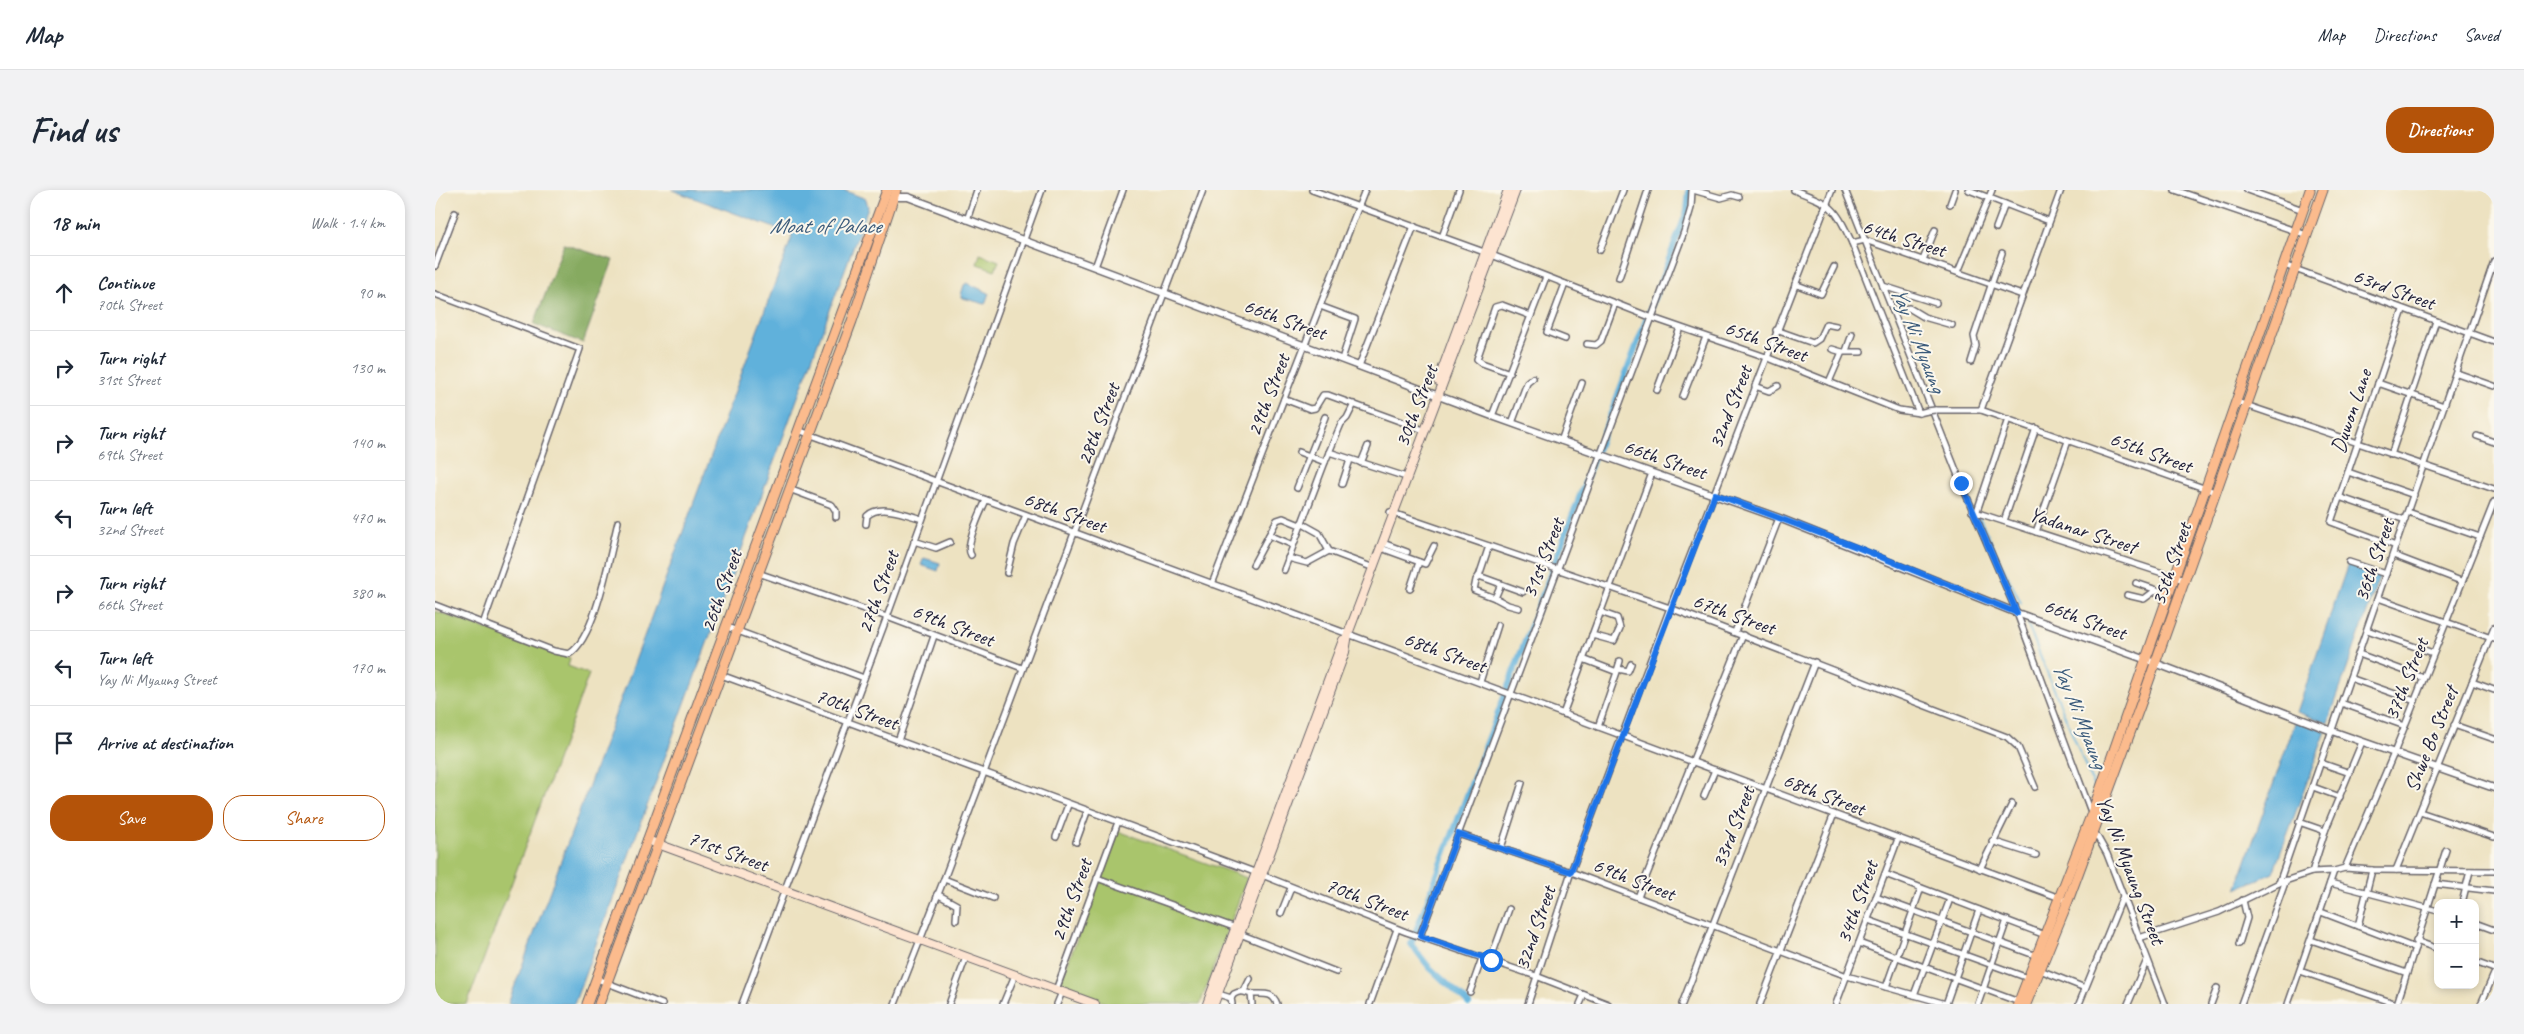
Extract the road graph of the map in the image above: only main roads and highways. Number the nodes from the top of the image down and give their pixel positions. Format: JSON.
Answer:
{"nodes":[{"id":1,"x":1508,"y":190,"type":"edge"},
{"id":2,"x":1516,"y":190,"type":"edge"},
{"id":3,"x":2310,"y":190,"type":"edge"},
{"id":4,"x":2323,"y":190,"type":"edge"},
{"id":5,"x":890,"y":192,"type":"edge"},
{"id":6,"x":1464,"y":321,"type":"junction"},
{"id":7,"x":1436,"y":395,"type":"junction"},
{"id":8,"x":2211,"y":490,"type":"junction"},
{"id":9,"x":1392,"y":513,"type":"junction"},
{"id":10,"x":1372,"y":567,"type":"junction"},
{"id":11,"x":2180,"y":579,"type":"junction"},
{"id":12,"x":2121,"y":742,"type":"junction"},
{"id":13,"x":647,"y":840,"type":"junction"},
{"id":14,"x":659,"y":844,"type":"junction"},
{"id":15,"x":2064,"y":899,"type":"junction"},
{"id":16,"x":1215,"y":993,"type":"junction"},
{"id":17,"x":2021,"y":1003,"type":"edge"},
{"id":18,"x":587,"y":1004,"type":"edge"},
{"id":19,"x":599,"y":1004,"type":"edge"},
{"id":20,"x":1095,"y":1004,"type":"edge"},
{"id":21,"x":1207,"y":1004,"type":"edge"},
{"id":22,"x":1214,"y":1004,"type":"edge"}],
"edges":[{"from":1,"to":6,"type":"main road","name":"30th Street"},
{"from":2,"to":6,"type":"main road","name":"30th Street"},
{"from":3,"to":8,"type":"main road","name":"35th Street"},
{"from":4,"to":8,"type":"main road","name":"35th Street"},
{"from":5,"to":13,"type":"main road","name":"26th Street"},
{"from":5,"to":14,"type":"main road","name":"26th Street"},
{"from":6,"to":7,"type":"main road","name":"30th Street"},
{"from":7,"to":9,"type":"main road","name":"30th Street"},
{"from":7,"to":9,"type":"main road","name":"30th Street"},
{"from":8,"to":11,"type":"main road","name":"35th Street"},
{"from":9,"to":10,"type":"main road","name":"30th Street"},
{"from":9,"to":10,"type":"main road","name":"30th Street"},
{"from":10,"to":16,"type":"main road","name":"30th Street"},
{"from":11,"to":12,"type":"main road","name":"35th Street"},
{"from":11,"to":12,"type":"main road","name":"35th Street"},
{"from":12,"to":15,"type":"main road","name":"35th Street"},
{"from":12,"to":15,"type":"main road","name":"35th Street"},
{"from":13,"to":14,"type":"main road","name":"71st Street"},
{"from":13,"to":18,"type":"main road","name":"26th Street"},
{"from":14,"to":19,"type":"main road","name":"26th Street"},
{"from":14,"to":20,"type":"main road","name":"71st Street"},
{"from":15,"to":17,"type":"main road","name":"35th Street"},
{"from":15,"to":17,"type":"main road","name":"35th Street"},
{"from":16,"to":21,"type":"main road"},
{"from":16,"to":22,"type":"main road"}]}
